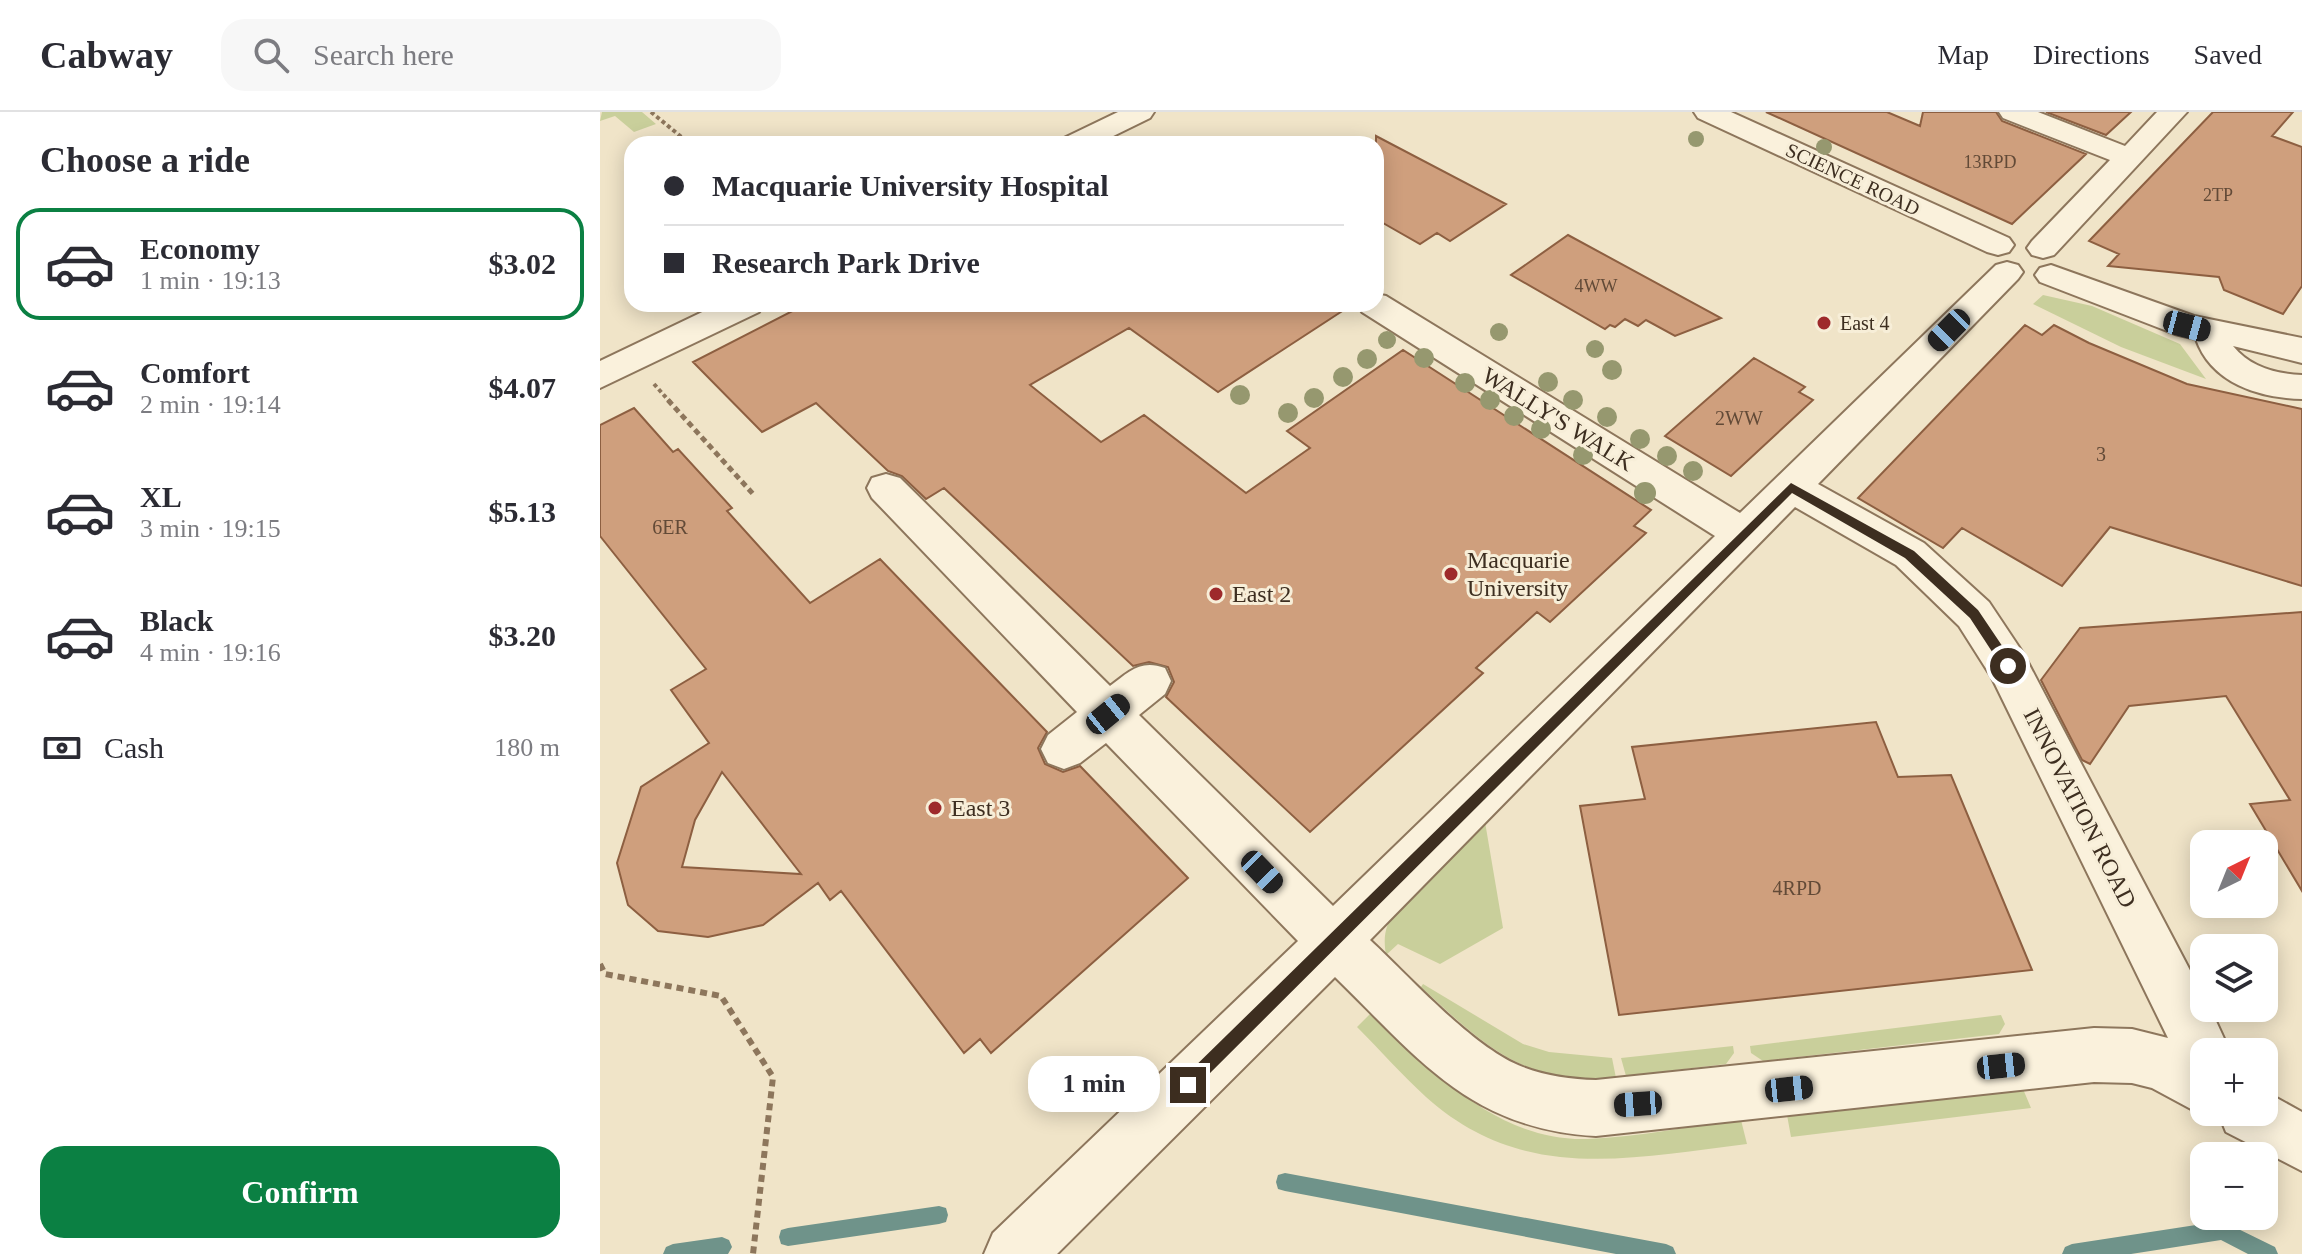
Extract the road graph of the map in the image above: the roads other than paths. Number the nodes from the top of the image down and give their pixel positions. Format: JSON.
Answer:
{"nodes":[{"id":1,"x":1067,"y":112,"type":"edge"},
{"id":2,"x":1708,"y":112,"type":"edge"},
{"id":3,"x":2013,"y":112,"type":"edge"},
{"id":4,"x":2173,"y":112,"type":"edge"},
{"id":5,"x":1111,"y":130,"type":"edge"},
{"id":6,"x":2130,"y":158,"type":"junction"},
{"id":7,"x":2003,"y":258,"type":"junction"},
{"id":8,"x":2047,"y":262,"type":"junction"},
{"id":9,"x":1384,"y":310,"type":"edge"},
{"id":10,"x":730,"y":312,"type":"edge"},
{"id":11,"x":2211,"y":332,"type":"junction"},
{"id":12,"x":2298,"y":337,"type":"edge"},
{"id":13,"x":600,"y":376,"type":"edge"},
{"id":14,"x":2302,"y":387,"type":"edge"},
{"id":15,"x":1791,"y":487,"type":"junction"},
{"id":16,"x":886,"y":488,"type":"dead end"},
{"id":17,"x":1743,"y":534,"type":"junction"},
{"id":18,"x":1149,"y":681,"type":"dead end"},
{"id":19,"x":1108,"y":714,"type":"junction"},
{"id":20,"x":1064,"y":749,"type":"dead end"},
{"id":21,"x":1333,"y":939,"type":"junction"},
{"id":22,"x":2196,"y":1038,"type":"edge"},
{"id":23,"x":2190,"y":1081,"type":"edge"},
{"id":24,"x":2271,"y":1126,"type":"edge"},
{"id":25,"x":2302,"y":1143,"type":"edge"},
{"id":26,"x":1014,"y":1254,"type":"edge"}],
"edges":[{"from":1,"to":5,"type":"street"},
{"from":2,"to":7,"type":"street","name":"SCIENCE ROAD"},
{"from":3,"to":6,"type":"street"},
{"from":4,"to":6,"type":"street"},
{"from":6,"to":8,"type":"street"},
{"from":7,"to":8,"type":"street","name":"SCIENCE ROAD"},
{"from":7,"to":15,"type":"street"},
{"from":8,"to":11,"type":"street","name":"SCIENCE ROAD"},
{"from":9,"to":17,"type":"street","name":"WALLY'S WALK"},
{"from":10,"to":13,"type":"street"},
{"from":11,"to":12,"type":"street","name":"SCIENCE ROAD"},
{"from":11,"to":14,"type":"street"},
{"from":15,"to":17,"type":"street"},
{"from":15,"to":22,"type":"street","name":"INNOVATION ROAD"},
{"from":16,"to":19,"type":"street","name":"INNOVATION ROAD"},
{"from":17,"to":21,"type":"street"},
{"from":18,"to":19,"type":"street"},
{"from":19,"to":20,"type":"street"},
{"from":19,"to":21,"type":"street","name":"INNOVATION ROAD"},
{"from":21,"to":23,"type":"street","name":"INNOVATION ROAD"},
{"from":21,"to":26,"type":"street"},
{"from":24,"to":25,"type":"street"}]}
